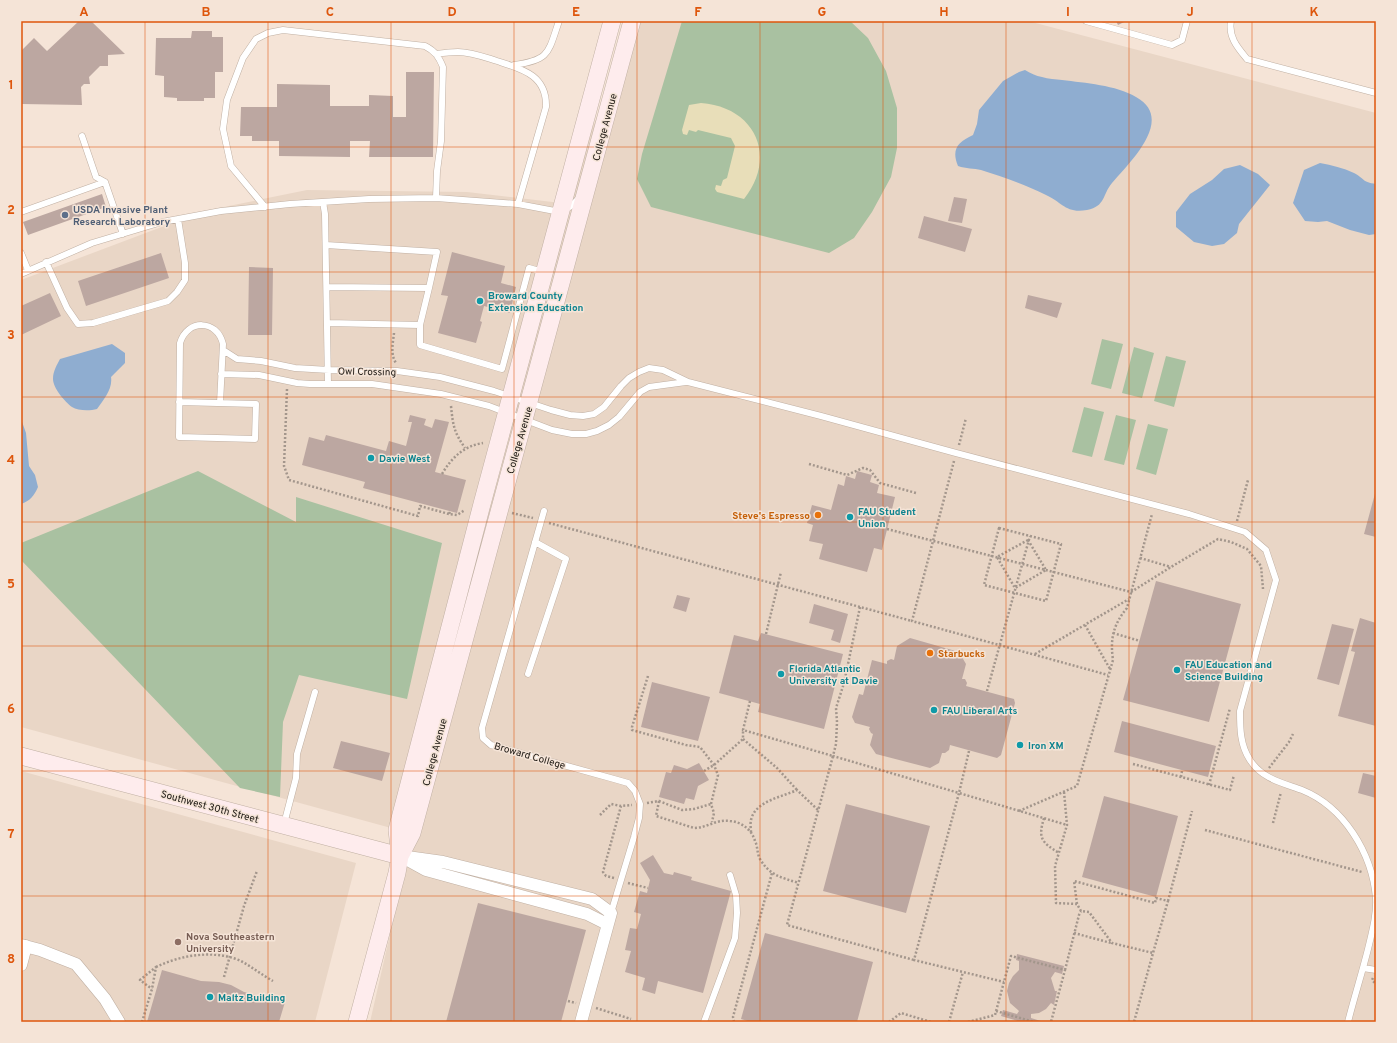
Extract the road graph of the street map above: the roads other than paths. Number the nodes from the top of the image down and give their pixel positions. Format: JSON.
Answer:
{"nodes":[{"id":1,"x":559,"y":21,"type":"edge"},
{"id":2,"x":612,"y":21,"type":"edge"},
{"id":3,"x":632,"y":21,"type":"edge"},
{"id":4,"x":1086,"y":21,"type":"edge"},
{"id":5,"x":1187,"y":21,"type":"edge"},
{"id":6,"x":1231,"y":21,"type":"edge"},
{"id":7,"x":436,"y":54,"type":"junction"},
{"id":8,"x":511,"y":66,"type":"junction"},
{"id":9,"x":1376,"y":93,"type":"edge"},
{"id":10,"x":82,"y":136,"type":"dead end"},
{"id":11,"x":104,"y":182,"type":"junction"},
{"id":12,"x":589,"y":182,"type":"junction"},
{"id":13,"x":436,"y":198,"type":"junction"},
{"id":14,"x":323,"y":202,"type":"junction"},
{"id":15,"x":518,"y":204,"type":"junction"},
{"id":16,"x":265,"y":207,"type":"junction"},
{"id":17,"x":21,"y":212,"type":"edge"},
{"id":18,"x":560,"y":212,"type":"junction"},
{"id":19,"x":178,"y":219,"type":"junction"},
{"id":20,"x":124,"y":234,"type":"junction"},
{"id":21,"x":326,"y":245,"type":"junction"},
{"id":22,"x":21,"y":253,"type":"edge"},
{"id":23,"x":46,"y":262,"type":"junction"},
{"id":24,"x":28,"y":270,"type":"junction"},
{"id":25,"x":545,"y":272,"type":"junction"},
{"id":26,"x":21,"y":274,"type":"edge"},
{"id":27,"x":327,"y":287,"type":"junction"},
{"id":28,"x":429,"y":288,"type":"junction"},
{"id":29,"x":328,"y":323,"type":"junction"},
{"id":30,"x":420,"y":325,"type":"junction"},
{"id":31,"x":223,"y":350,"type":"junction"},
{"id":32,"x":329,"y":370,"type":"junction"},
{"id":33,"x":221,"y":374,"type":"junction"},
{"id":34,"x":688,"y":382,"type":"junction"},
{"id":35,"x":328,"y":384,"type":"junction"},
{"id":36,"x":179,"y":402,"type":"junction"},
{"id":37,"x":220,"y":403,"type":"junction"},
{"id":38,"x":529,"y":403,"type":"junction"},
{"id":39,"x":509,"y":405,"type":"junction"},
{"id":40,"x":524,"y":420,"type":"junction"},
{"id":41,"x":544,"y":511,"type":"dead end"},
{"id":42,"x":535,"y":542,"type":"junction"},
{"id":43,"x":528,"y":674,"type":"dead end"},
{"id":44,"x":315,"y":692,"type":"dead end"},
{"id":45,"x":21,"y":756,"type":"edge"},
{"id":46,"x":284,"y":825,"type":"junction"},
{"id":47,"x":400,"y":856,"type":"junction"},
{"id":48,"x":730,"y":875,"type":"dead end"},
{"id":49,"x":609,"y":919,"type":"junction"},
{"id":50,"x":24,"y":945,"type":"edge"},
{"id":51,"x":21,"y":965,"type":"edge"},
{"id":52,"x":1363,"y":968,"type":"junction"},
{"id":53,"x":1376,"y":970,"type":"edge"},
{"id":54,"x":118,"y":1022,"type":"edge"},
{"id":55,"x":357,"y":1022,"type":"edge"},
{"id":56,"x":581,"y":1022,"type":"edge"},
{"id":57,"x":704,"y":1022,"type":"edge"},
{"id":58,"x":1348,"y":1022,"type":"edge"}],
"edges":[{"from":1,"to":8,"type":"lane"},
{"from":2,"to":18,"type":"street","name":"College Avenue"},
{"from":3,"to":12,"type":"street","name":"College Avenue"},
{"from":4,"to":5,"type":"lane"},
{"from":6,"to":9,"type":"lane"},
{"from":7,"to":8,"type":"lane"},
{"from":7,"to":13,"type":"lane"},
{"from":7,"to":16,"type":"lane"},
{"from":8,"to":15,"type":"lane"},
{"from":10,"to":11,"type":"lane"},
{"from":11,"to":17,"type":"lane"},
{"from":11,"to":20,"type":"lane"},
{"from":12,"to":18,"type":"lane"},
{"from":12,"to":38,"type":"street","name":"College Avenue"},
{"from":13,"to":14,"type":"lane"},
{"from":13,"to":15,"type":"lane"},
{"from":14,"to":16,"type":"lane"},
{"from":14,"to":21,"type":"lane"},
{"from":15,"to":18,"type":"lane"},
{"from":16,"to":19,"type":"lane"},
{"from":18,"to":25,"type":"street","name":"College Avenue"},
{"from":19,"to":20,"type":"lane"},
{"from":19,"to":23,"type":"lane"},
{"from":20,"to":23,"type":"lane"},
{"from":21,"to":27,"type":"lane"},
{"from":21,"to":28,"type":"lane"},
{"from":22,"to":24,"type":"lane"},
{"from":23,"to":24,"type":"lane"},
{"from":24,"to":26,"type":"lane"},
{"from":25,"to":30,"type":"lane"},
{"from":25,"to":39,"type":"street","name":"College Avenue"},
{"from":27,"to":28,"type":"lane"},
{"from":27,"to":29,"type":"lane"},
{"from":28,"to":30,"type":"lane"},
{"from":29,"to":30,"type":"lane"},
{"from":29,"to":32,"type":"lane"},
{"from":31,"to":32,"type":"lane","name":"Owl Crossing"},
{"from":31,"to":33,"type":"lane"},
{"from":31,"to":36,"type":"lane"},
{"from":32,"to":35,"type":"lane"},
{"from":32,"to":39,"type":"lane","name":"Owl Crossing"},
{"from":33,"to":35,"type":"lane","name":"Owl Crossing"},
{"from":33,"to":37,"type":"lane"},
{"from":34,"to":38,"type":"lane"},
{"from":34,"to":40,"type":"lane"},
{"from":34,"to":52,"type":"lane"},
{"from":35,"to":39,"type":"lane","name":"Owl Crossing"},
{"from":36,"to":37,"type":"lane"},
{"from":36,"to":37,"type":"lane"},
{"from":38,"to":39,"type":"lane"},
{"from":38,"to":40,"type":"street","name":"College Avenue"},
{"from":39,"to":40,"type":"lane"},
{"from":39,"to":47,"type":"street","name":"College Avenue"},
{"from":40,"to":47,"type":"street","name":"College Avenue"},
{"from":41,"to":42,"type":"lane","name":"Broward College"},
{"from":42,"to":43,"type":"lane"},
{"from":42,"to":49,"type":"lane","name":"Broward College"},
{"from":44,"to":46,"type":"lane"},
{"from":45,"to":46,"type":"street","name":"Southwest 30th Street"},
{"from":46,"to":47,"type":"street","name":"Southwest 30th Street"},
{"from":47,"to":49,"type":"street"},
{"from":47,"to":55,"type":"street","name":"College Avenue"},
{"from":48,"to":57,"type":"lane"},
{"from":49,"to":56,"type":"street"},
{"from":50,"to":51,"type":"street"},
{"from":50,"to":54,"type":"street"},
{"from":52,"to":53,"type":"lane"},
{"from":52,"to":58,"type":"lane"}]}
